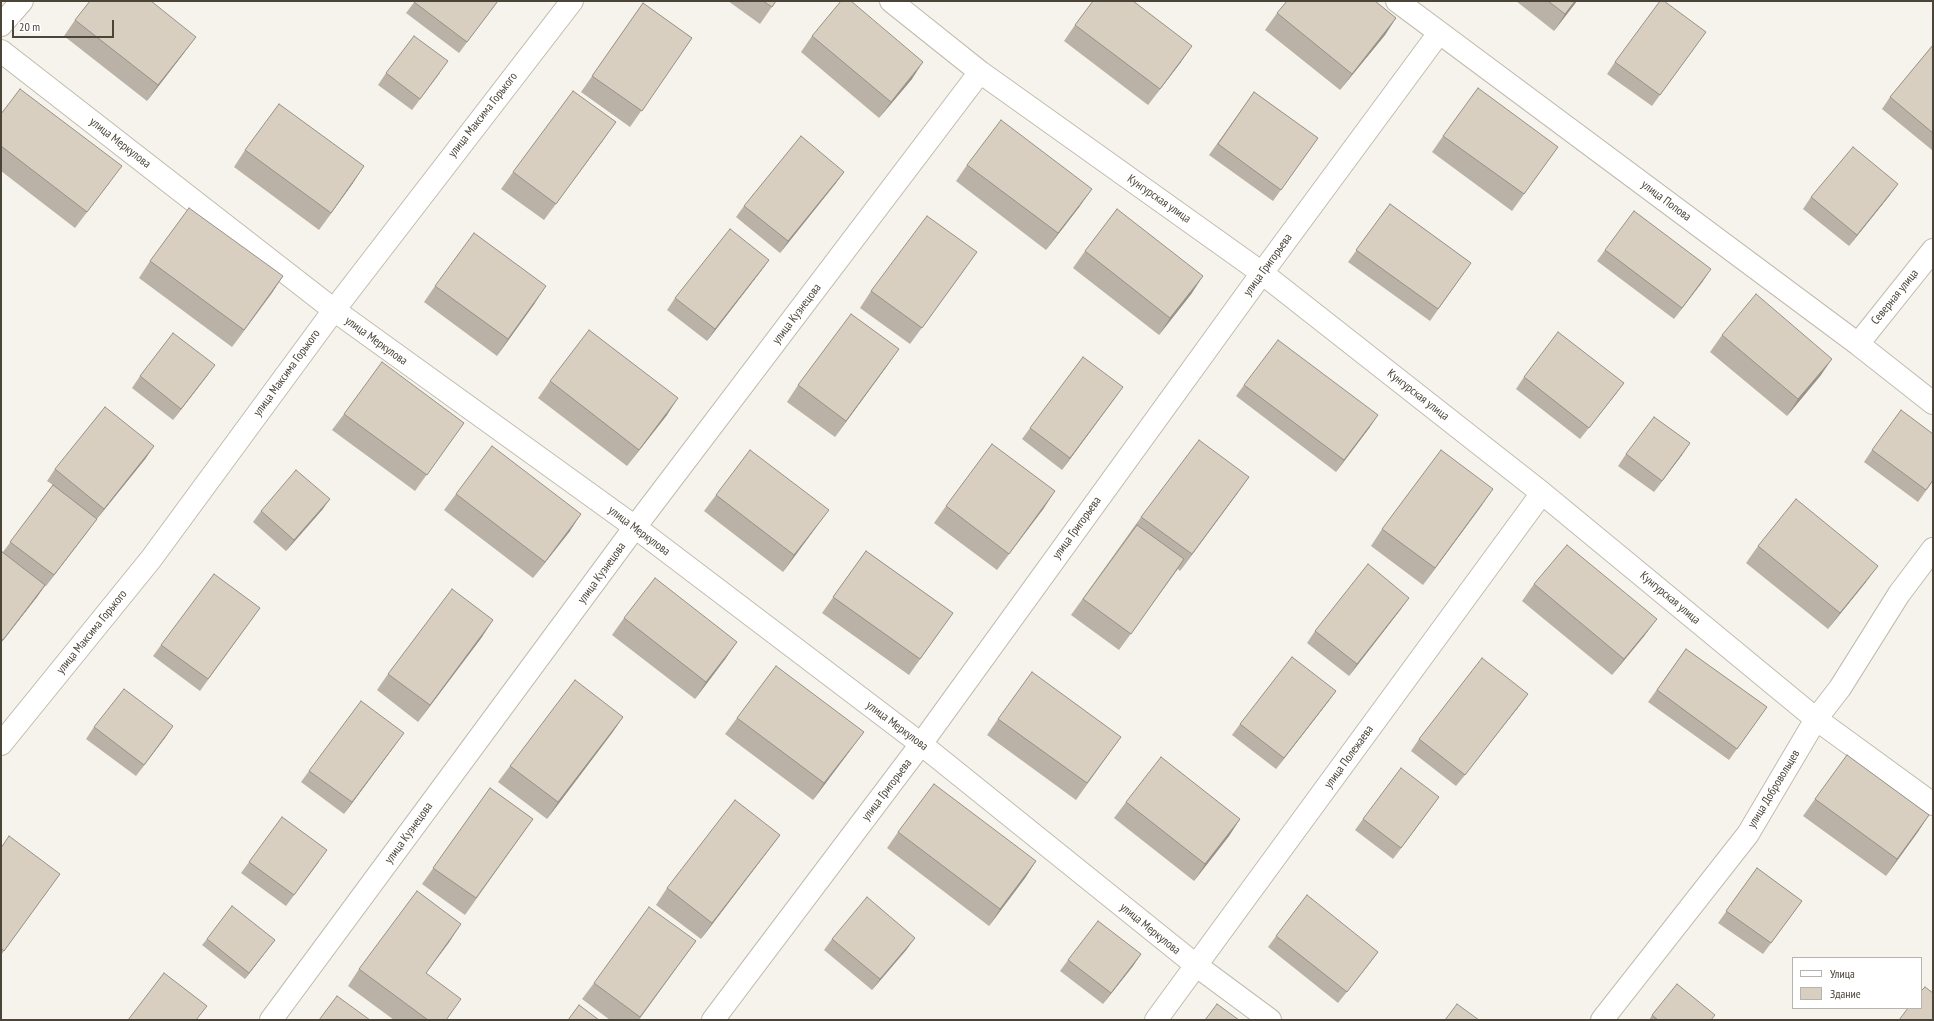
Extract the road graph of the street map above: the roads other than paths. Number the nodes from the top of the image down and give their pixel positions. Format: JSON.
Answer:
{"nodes":[{"id":1,"x":22,"y":1,"type":"edge"},
{"id":2,"x":572,"y":1,"type":"edge"},
{"id":3,"x":890,"y":1,"type":"edge"},
{"id":4,"x":1397,"y":1,"type":"edge"},
{"id":5,"x":1,"y":25,"type":"edge"},
{"id":6,"x":1439,"y":33,"type":"junction"},
{"id":7,"x":1,"y":51,"type":"edge"},
{"id":8,"x":980,"y":72,"type":"junction"},
{"id":9,"x":1933,"y":250,"type":"edge"},
{"id":10,"x":1262,"y":273,"type":"junction"},
{"id":11,"x":334,"y":310,"type":"junction"},
{"id":12,"x":1858,"y":344,"type":"junction"},
{"id":13,"x":1933,"y":403,"type":"edge"},
{"id":14,"x":1542,"y":493,"type":"junction"},
{"id":15,"x":635,"y":528,"type":"junction"},
{"id":16,"x":1933,"y":549,"type":"edge"},
{"id":17,"x":1816,"y":719,"type":"junction"},
{"id":18,"x":1,"y":744,"type":"edge"},
{"id":19,"x":921,"y":744,"type":"junction"},
{"id":20,"x":1933,"y":804,"type":"edge"},
{"id":21,"x":1196,"y":966,"type":"junction"},
{"id":22,"x":271,"y":1020,"type":"edge"},
{"id":23,"x":713,"y":1020,"type":"edge"},
{"id":24,"x":1156,"y":1020,"type":"edge"},
{"id":25,"x":1270,"y":1020,"type":"edge"},
{"id":26,"x":1602,"y":1020,"type":"edge"}],
"edges":[{"from":1,"to":5,"type":"street"},
{"from":2,"to":11,"type":"street","name":"улица Максима Горького"},
{"from":3,"to":8,"type":"street","name":"Кунгурская улица"},
{"from":4,"to":6,"type":"street","name":"улица Попова"},
{"from":6,"to":10,"type":"street","name":"улица Григорьева"},
{"from":6,"to":12,"type":"street","name":"улица Попова"},
{"from":7,"to":11,"type":"street","name":"улица Меркулова"},
{"from":8,"to":10,"type":"street","name":"Кунгурская улица"},
{"from":8,"to":15,"type":"street","name":"улица Кузнецова"},
{"from":9,"to":12,"type":"street","name":"Северная улица"},
{"from":10,"to":14,"type":"street","name":"Кунгурская улица"},
{"from":10,"to":19,"type":"street","name":"улица Григорьева"},
{"from":11,"to":15,"type":"street","name":"улица Меркулова"},
{"from":11,"to":18,"type":"street","name":"улица Максима Горького"},
{"from":12,"to":13,"type":"street","name":"улица Попова"},
{"from":14,"to":17,"type":"street","name":"Кунгурская улица"},
{"from":14,"to":21,"type":"street","name":"улица Полежаева"},
{"from":15,"to":19,"type":"street","name":"улица Меркулова"},
{"from":15,"to":22,"type":"street","name":"улица Кузнецова"},
{"from":16,"to":17,"type":"street","name":"улица Добровольцев"},
{"from":17,"to":20,"type":"street","name":"Кунгурская улица"},
{"from":17,"to":26,"type":"street","name":"улица Добровольцев"},
{"from":19,"to":21,"type":"street","name":"улица Меркулова"},
{"from":19,"to":23,"type":"street","name":"улица Григорьева"},
{"from":21,"to":24,"type":"street","name":"улица Полежаева"},
{"from":21,"to":25,"type":"street","name":"улица Меркулова"}]}
